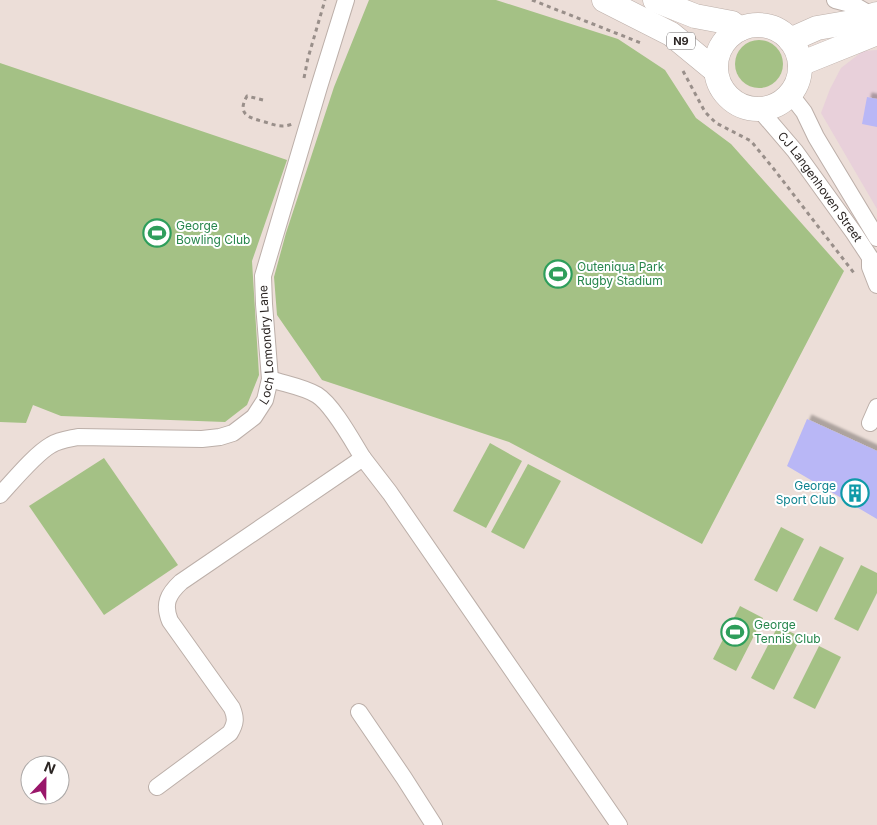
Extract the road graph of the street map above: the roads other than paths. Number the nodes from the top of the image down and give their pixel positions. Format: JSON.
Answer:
{"nodes":[{"id":1,"x":346,"y":0,"type":"edge"},
{"id":2,"x":604,"y":0,"type":"edge"},
{"id":3,"x":655,"y":0,"type":"edge"},
{"id":4,"x":835,"y":0,"type":"edge"},
{"id":5,"x":875,"y":21,"type":"edge"},
{"id":6,"x":740,"y":29,"type":"junction"},
{"id":7,"x":790,"y":40,"type":"junction"},
{"id":8,"x":800,"y":64,"type":"junction"},
{"id":9,"x":716,"y":71,"type":"junction"},
{"id":10,"x":790,"y":94,"type":"junction"},
{"id":11,"x":759,"y":109,"type":"junction"},
{"id":12,"x":877,"y":238,"type":"edge"},
{"id":13,"x":874,"y":262,"type":"edge"},
{"id":14,"x":877,"y":285,"type":"edge"},
{"id":15,"x":270,"y":379,"type":"junction"},
{"id":16,"x":877,"y":407,"type":"edge"},
{"id":17,"x":870,"y":423,"type":"dead end"},
{"id":18,"x":363,"y":458,"type":"junction"},
{"id":19,"x":0,"y":495,"type":"edge"},
{"id":20,"x":359,"y":712,"type":"dead end"},
{"id":21,"x":157,"y":787,"type":"dead end"},
{"id":22,"x":434,"y":825,"type":"edge"},
{"id":23,"x":619,"y":825,"type":"edge"}],
"edges":[{"from":1,"to":15,"type":"street","name":"Loch Lomondry Lane"},
{"from":2,"to":9,"type":"highway","number":"N9"},
{"from":3,"to":6,"type":"highway","number":"N9"},
{"from":4,"to":5,"type":"street"},
{"from":5,"to":7,"type":"highway"},
{"from":5,"to":8,"type":"highway"},
{"from":6,"to":7,"type":"highway","number":"N9"},
{"from":6,"to":9,"type":"highway"},
{"from":7,"to":8,"type":"highway"},
{"from":8,"to":10,"type":"highway"},
{"from":9,"to":11,"type":"highway","number":"N9"},
{"from":10,"to":11,"type":"highway"},
{"from":10,"to":12,"type":"street","name":"CJ Langenhoven Street"},
{"from":11,"to":13,"type":"street","name":"CJ Langenhoven Street"},
{"from":13,"to":14,"type":"street"},
{"from":15,"to":18,"type":"street"},
{"from":15,"to":19,"type":"street","name":"Loch Lomondry Lane"},
{"from":16,"to":17,"type":"street"},
{"from":18,"to":21,"type":"street"},
{"from":18,"to":23,"type":"street"},
{"from":20,"to":22,"type":"street"}]}
